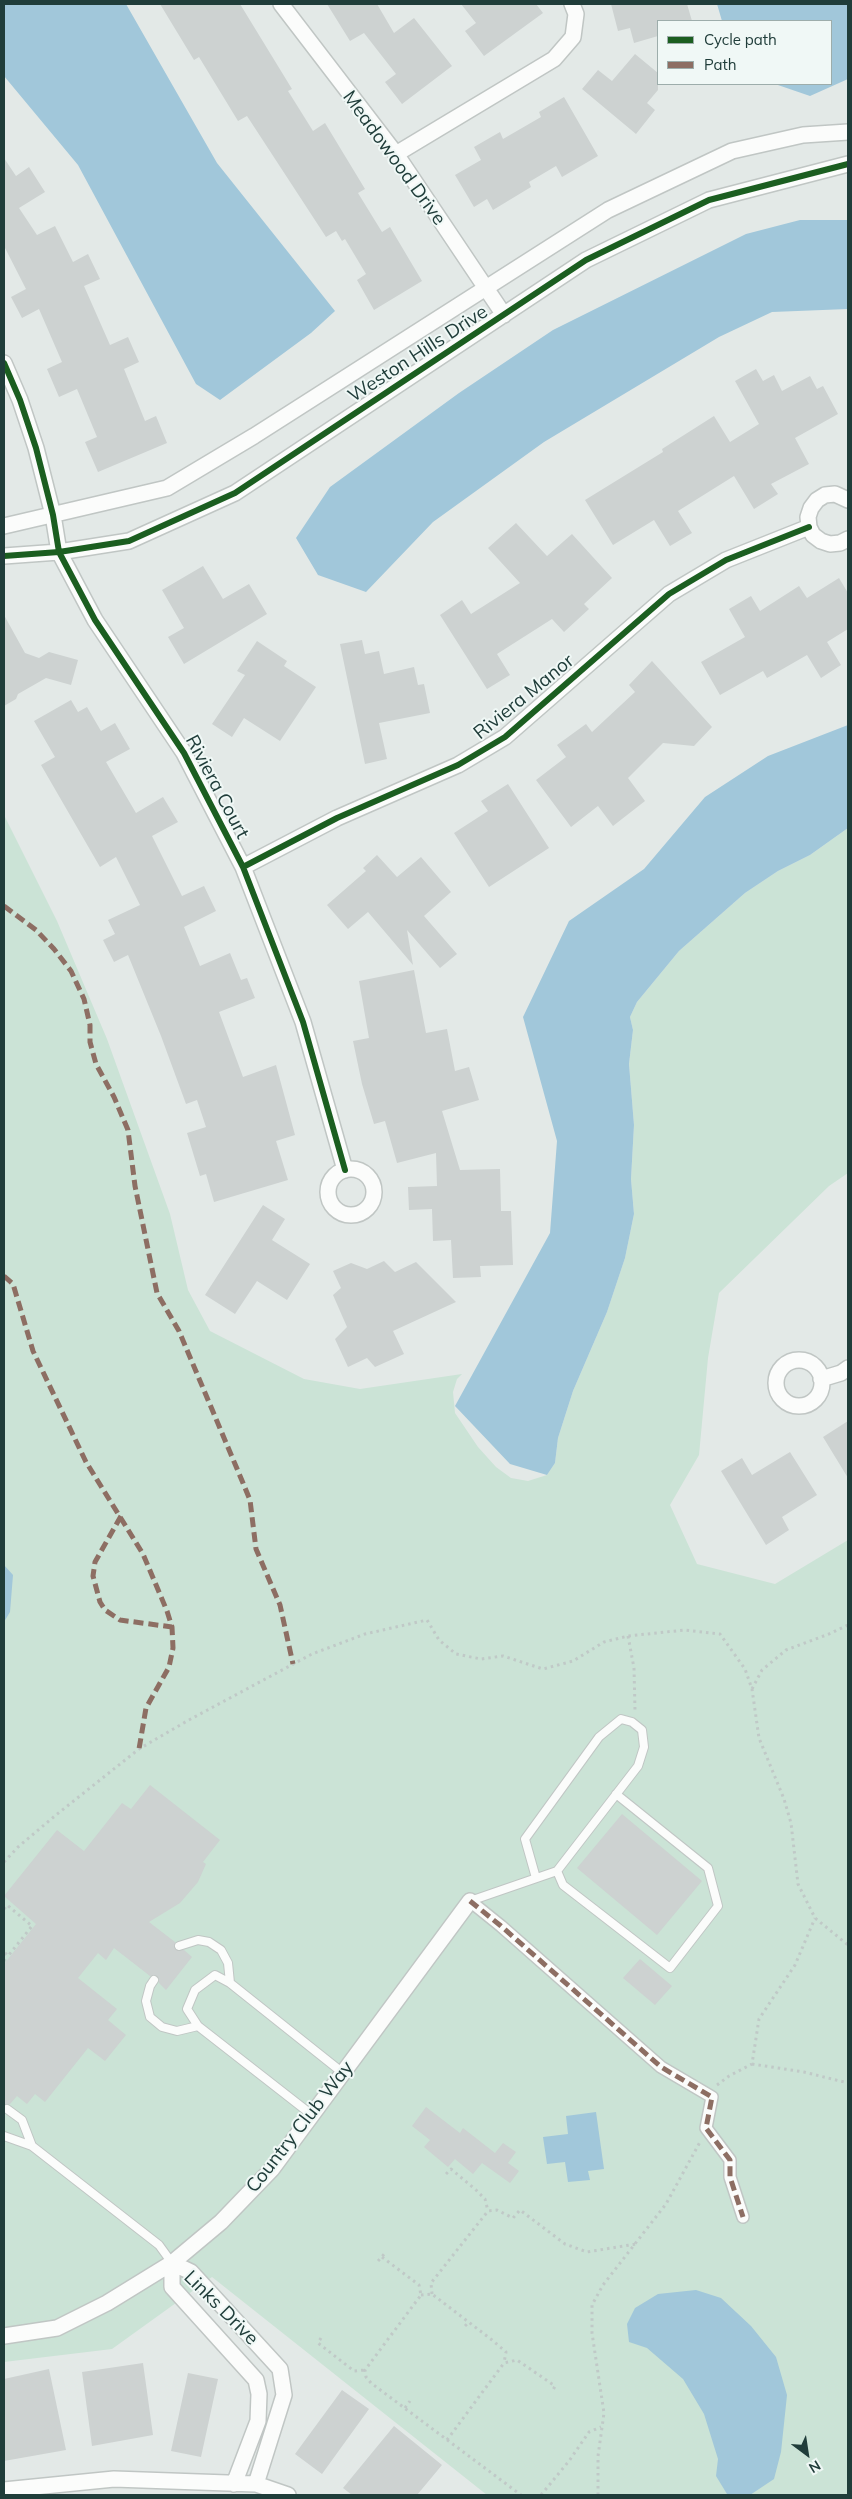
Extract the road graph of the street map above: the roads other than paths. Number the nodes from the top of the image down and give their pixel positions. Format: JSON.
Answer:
{"nodes":[{"id":1,"x":281,"y":4,"type":"edge"},
{"id":2,"x":572,"y":4,"type":"edge"},
{"id":3,"x":848,"y":132,"type":"edge"},
{"id":4,"x":396,"y":154,"type":"junction"},
{"id":5,"x":848,"y":164,"type":"edge"},
{"id":6,"x":485,"y":289,"type":"junction"},
{"id":7,"x":504,"y":315,"type":"junction"},
{"id":8,"x":4,"y":363,"type":"edge"},
{"id":9,"x":848,"y":500,"type":"edge"},
{"id":10,"x":53,"y":515,"type":"junction"},
{"id":11,"x":4,"y":526,"type":"edge"},
{"id":12,"x":809,"y":527,"type":"junction"},
{"id":13,"x":848,"y":539,"type":"edge"},
{"id":14,"x":59,"y":552,"type":"junction"},
{"id":15,"x":4,"y":556,"type":"edge"},
{"id":16,"x":243,"y":867,"type":"junction"},
{"id":17,"x":345,"y":1170,"type":"dead end"},
{"id":18,"x":848,"y":1368,"type":"edge"},
{"id":19,"x":821,"y":1379,"type":"dead end"},
{"id":20,"x":616,"y":1794,"type":"junction"},
{"id":21,"x":557,"y":1871,"type":"junction"},
{"id":22,"x":536,"y":1878,"type":"junction"},
{"id":23,"x":470,"y":1901,"type":"junction"},
{"id":24,"x":179,"y":1946,"type":"dead end"},
{"id":25,"x":154,"y":1980,"type":"dead end"},
{"id":26,"x":230,"y":1983,"type":"junction"},
{"id":27,"x":198,"y":2026,"type":"junction"},
{"id":28,"x":343,"y":2073,"type":"junction"},
{"id":29,"x":7,"y":2108,"type":"dead end"},
{"id":30,"x":312,"y":2115,"type":"junction"},
{"id":31,"x":4,"y":2136,"type":"edge"},
{"id":32,"x":32,"y":2146,"type":"junction"},
{"id":33,"x":743,"y":2217,"type":"dead end"},
{"id":34,"x":172,"y":2263,"type":"junction"},
{"id":35,"x":4,"y":2336,"type":"edge"},
{"id":36,"x":259,"y":2399,"type":"junction"},
{"id":37,"x":283,"y":2399,"type":"junction"},
{"id":38,"x":234,"y":2484,"type":"junction"},
{"id":39,"x":256,"y":2484,"type":"junction"},
{"id":40,"x":4,"y":2490,"type":"edge"},
{"id":41,"x":288,"y":2495,"type":"edge"}],
"edges":[{"from":1,"to":4,"type":"street","name":"Meadowood Drive"},
{"from":2,"to":4,"type":"street"},
{"from":3,"to":6,"type":"street","name":"Weston Hills Drive"},
{"from":4,"to":6,"type":"street","name":"Meadowood Drive"},
{"from":5,"to":7,"type":"street","name":"Weston Hills Drive"},
{"from":6,"to":7,"type":"street","name":"Meadowood Drive"},
{"from":6,"to":10,"type":"street","name":"Weston Hills Drive"},
{"from":7,"to":14,"type":"street","name":"Weston Hills Drive"},
{"from":8,"to":10,"type":"street","name":"Riviera Court"},
{"from":9,"to":12,"type":"street"},
{"from":10,"to":11,"type":"street","name":"Weston Hills Drive"},
{"from":10,"to":14,"type":"street","name":"Riviera Court"},
{"from":12,"to":13,"type":"street"},
{"from":12,"to":16,"type":"street","name":"Riviera Manor"},
{"from":14,"to":15,"type":"street","name":"Weston Hills Drive"},
{"from":14,"to":16,"type":"street","name":"Riviera Court"},
{"from":16,"to":17,"type":"street","name":"Riviera Court"},
{"from":18,"to":19,"type":"street"},
{"from":20,"to":21,"type":"lane"},
{"from":20,"to":21,"type":"lane"},
{"from":20,"to":22,"type":"lane"},
{"from":21,"to":22,"type":"lane"},
{"from":22,"to":23,"type":"lane"},
{"from":23,"to":28,"type":"street","name":"Country Club Way"},
{"from":23,"to":33,"type":"street"},
{"from":24,"to":26,"type":"lane"},
{"from":25,"to":27,"type":"lane"},
{"from":26,"to":27,"type":"lane"},
{"from":26,"to":28,"type":"lane"},
{"from":27,"to":30,"type":"lane"},
{"from":28,"to":30,"type":"street","name":"Country Club Way"},
{"from":29,"to":32,"type":"lane"},
{"from":30,"to":34,"type":"street","name":"Country Club Way"},
{"from":31,"to":32,"type":"lane"},
{"from":32,"to":34,"type":"lane"},
{"from":34,"to":35,"type":"street","name":"Country Club Way"},
{"from":34,"to":36,"type":"street","name":"Links Drive"},
{"from":34,"to":37,"type":"street","name":"Links Drive"},
{"from":36,"to":37,"type":"street"},
{"from":36,"to":38,"type":"street","name":"Links Drive"},
{"from":37,"to":39,"type":"street","name":"Links Drive"},
{"from":38,"to":39,"type":"street"},
{"from":38,"to":40,"type":"street"},
{"from":39,"to":41,"type":"street"}]}
